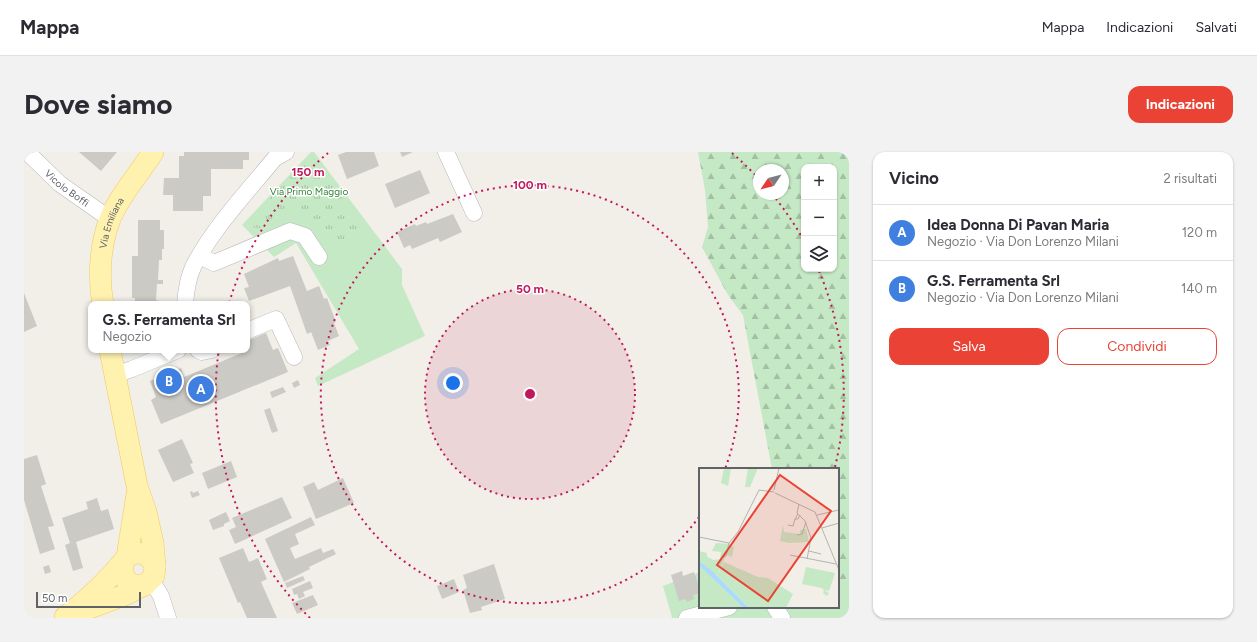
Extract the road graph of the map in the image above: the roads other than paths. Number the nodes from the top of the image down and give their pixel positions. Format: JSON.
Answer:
{"nodes":[{"id":1,"x":27,"y":152,"type":"edge"},
{"id":2,"x":153,"y":152,"type":"edge"},
{"id":3,"x":286,"y":152,"type":"edge"},
{"id":4,"x":446,"y":152,"type":"edge"},
{"id":5,"x":474,"y":213,"type":"dead end"},
{"id":6,"x":110,"y":219,"type":"junction"},
{"id":7,"x":200,"y":256,"type":"junction"},
{"id":8,"x":319,"y":257,"type":"dead end"},
{"id":9,"x":102,"y":301,"type":"edge"},
{"id":10,"x":185,"y":301,"type":"edge"},
{"id":11,"x":250,"y":330,"type":"edge"},
{"id":12,"x":111,"y":353,"type":"edge"},
{"id":13,"x":171,"y":353,"type":"edge"},
{"id":14,"x":294,"y":357,"type":"dead end"},
{"id":15,"x":115,"y":374,"type":"junction"},
{"id":16,"x":137,"y":486,"type":"junction"},
{"id":17,"x":126,"y":559,"type":"junction"},
{"id":18,"x":149,"y":577,"type":"junction"},
{"id":19,"x":725,"y":608,"type":"edge"},
{"id":20,"x":776,"y":608,"type":"edge"},
{"id":21,"x":64,"y":617,"type":"edge"},
{"id":22,"x":168,"y":618,"type":"edge"},
{"id":23,"x":687,"y":618,"type":"edge"},
{"id":24,"x":782,"y":618,"type":"edge"}],
"edges":[{"from":1,"to":6,"type":"street","name":"Vicolo Boffi"},
{"from":2,"to":6,"type":"main road","name":"Via Emiliana"},
{"from":3,"to":7,"type":"street"},
{"from":4,"to":5,"type":"street"},
{"from":6,"to":9,"type":"main road","name":"Via Emiliana"},
{"from":7,"to":8,"type":"street"},
{"from":7,"to":10,"type":"street"},
{"from":11,"to":14,"type":"street"},
{"from":12,"to":15,"type":"main road"},
{"from":13,"to":15,"type":"street"},
{"from":15,"to":16,"type":"main road"},
{"from":16,"to":17,"type":"main road"},
{"from":16,"to":18,"type":"main road"},
{"from":17,"to":18,"type":"main road"},
{"from":17,"to":18,"type":"main road"},
{"from":17,"to":21,"type":"main road"},
{"from":18,"to":21,"type":"main road"},
{"from":18,"to":22,"type":"street"},
{"from":19,"to":23,"type":"street"},
{"from":20,"to":24,"type":"street"}]}
